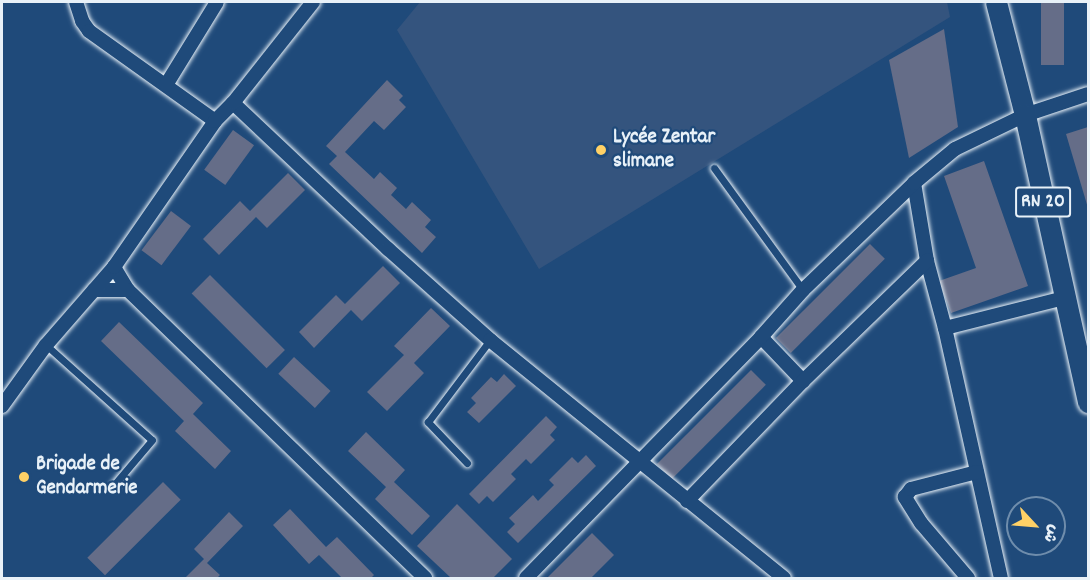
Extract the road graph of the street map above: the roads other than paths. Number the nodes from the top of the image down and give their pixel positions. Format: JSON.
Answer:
{"nodes":[{"id":1,"x":76,"y":2,"type":"edge"},
{"id":2,"x":217,"y":2,"type":"edge"},
{"id":3,"x":313,"y":2,"type":"edge"},
{"id":4,"x":996,"y":2,"type":"edge"},
{"id":5,"x":166,"y":85,"type":"junction"},
{"id":6,"x":1089,"y":94,"type":"edge"},
{"id":7,"x":233,"y":102,"type":"junction"},
{"id":8,"x":1025,"y":115,"type":"junction"},
{"id":9,"x":215,"y":121,"type":"junction"},
{"id":10,"x":714,"y":168,"type":"dead end"},
{"id":11,"x":914,"y":183,"type":"junction"},
{"id":12,"x":927,"y":261,"type":"junction"},
{"id":13,"x":114,"y":267,"type":"junction"},
{"id":14,"x":94,"y":290,"type":"junction"},
{"id":15,"x":128,"y":290,"type":"junction"},
{"id":16,"x":803,"y":290,"type":"junction"},
{"id":17,"x":1064,"y":298,"type":"junction"},
{"id":18,"x":945,"y":328,"type":"junction"},
{"id":19,"x":761,"y":337,"type":"junction"},
{"id":20,"x":490,"y":340,"type":"junction"},
{"id":21,"x":46,"y":345,"type":"junction"},
{"id":22,"x":803,"y":381,"type":"junction"},
{"id":23,"x":1089,"y":402,"type":"edge"},
{"id":24,"x":2,"y":405,"type":"edge"},
{"id":25,"x":639,"y":460,"type":"junction"},
{"id":26,"x":467,"y":463,"type":"dead end"},
{"id":27,"x":977,"y":472,"type":"junction"},
{"id":28,"x":113,"y":486,"type":"dead end"},
{"id":29,"x":687,"y":501,"type":"junction"},
{"id":30,"x":425,"y":579,"type":"edge"},
{"id":31,"x":526,"y":579,"type":"edge"},
{"id":32,"x":784,"y":579,"type":"edge"},
{"id":33,"x":968,"y":579,"type":"edge"},
{"id":34,"x":1001,"y":579,"type":"edge"}],
"edges":[{"from":1,"to":5,"type":"street"},
{"from":2,"to":5,"type":"street"},
{"from":3,"to":7,"type":"street"},
{"from":4,"to":8,"type":"main road","number":"RN 20"},
{"from":5,"to":9,"type":"street"},
{"from":6,"to":8,"type":"street"},
{"from":7,"to":9,"type":"street"},
{"from":7,"to":20,"type":"street"},
{"from":8,"to":11,"type":"street"},
{"from":8,"to":17,"type":"main road","number":"RN 20"},
{"from":9,"to":13,"type":"street"},
{"from":10,"to":16,"type":"lane"},
{"from":11,"to":12,"type":"street"},
{"from":11,"to":16,"type":"street"},
{"from":12,"to":18,"type":"street"},
{"from":12,"to":22,"type":"street"},
{"from":13,"to":14,"type":"street"},
{"from":13,"to":15,"type":"street"},
{"from":14,"to":15,"type":"street"},
{"from":14,"to":21,"type":"street"},
{"from":15,"to":30,"type":"street"},
{"from":16,"to":19,"type":"street"},
{"from":17,"to":18,"type":"street"},
{"from":17,"to":23,"type":"main road","number":"RN 20"},
{"from":18,"to":27,"type":"street"},
{"from":19,"to":22,"type":"street"},
{"from":19,"to":25,"type":"street"},
{"from":20,"to":25,"type":"street"},
{"from":20,"to":26,"type":"lane"},
{"from":21,"to":24,"type":"street"},
{"from":21,"to":28,"type":"lane"},
{"from":22,"to":29,"type":"street"},
{"from":25,"to":29,"type":"street"},
{"from":25,"to":31,"type":"street"},
{"from":27,"to":33,"type":"street"},
{"from":27,"to":34,"type":"street"},
{"from":29,"to":32,"type":"street"}]}
